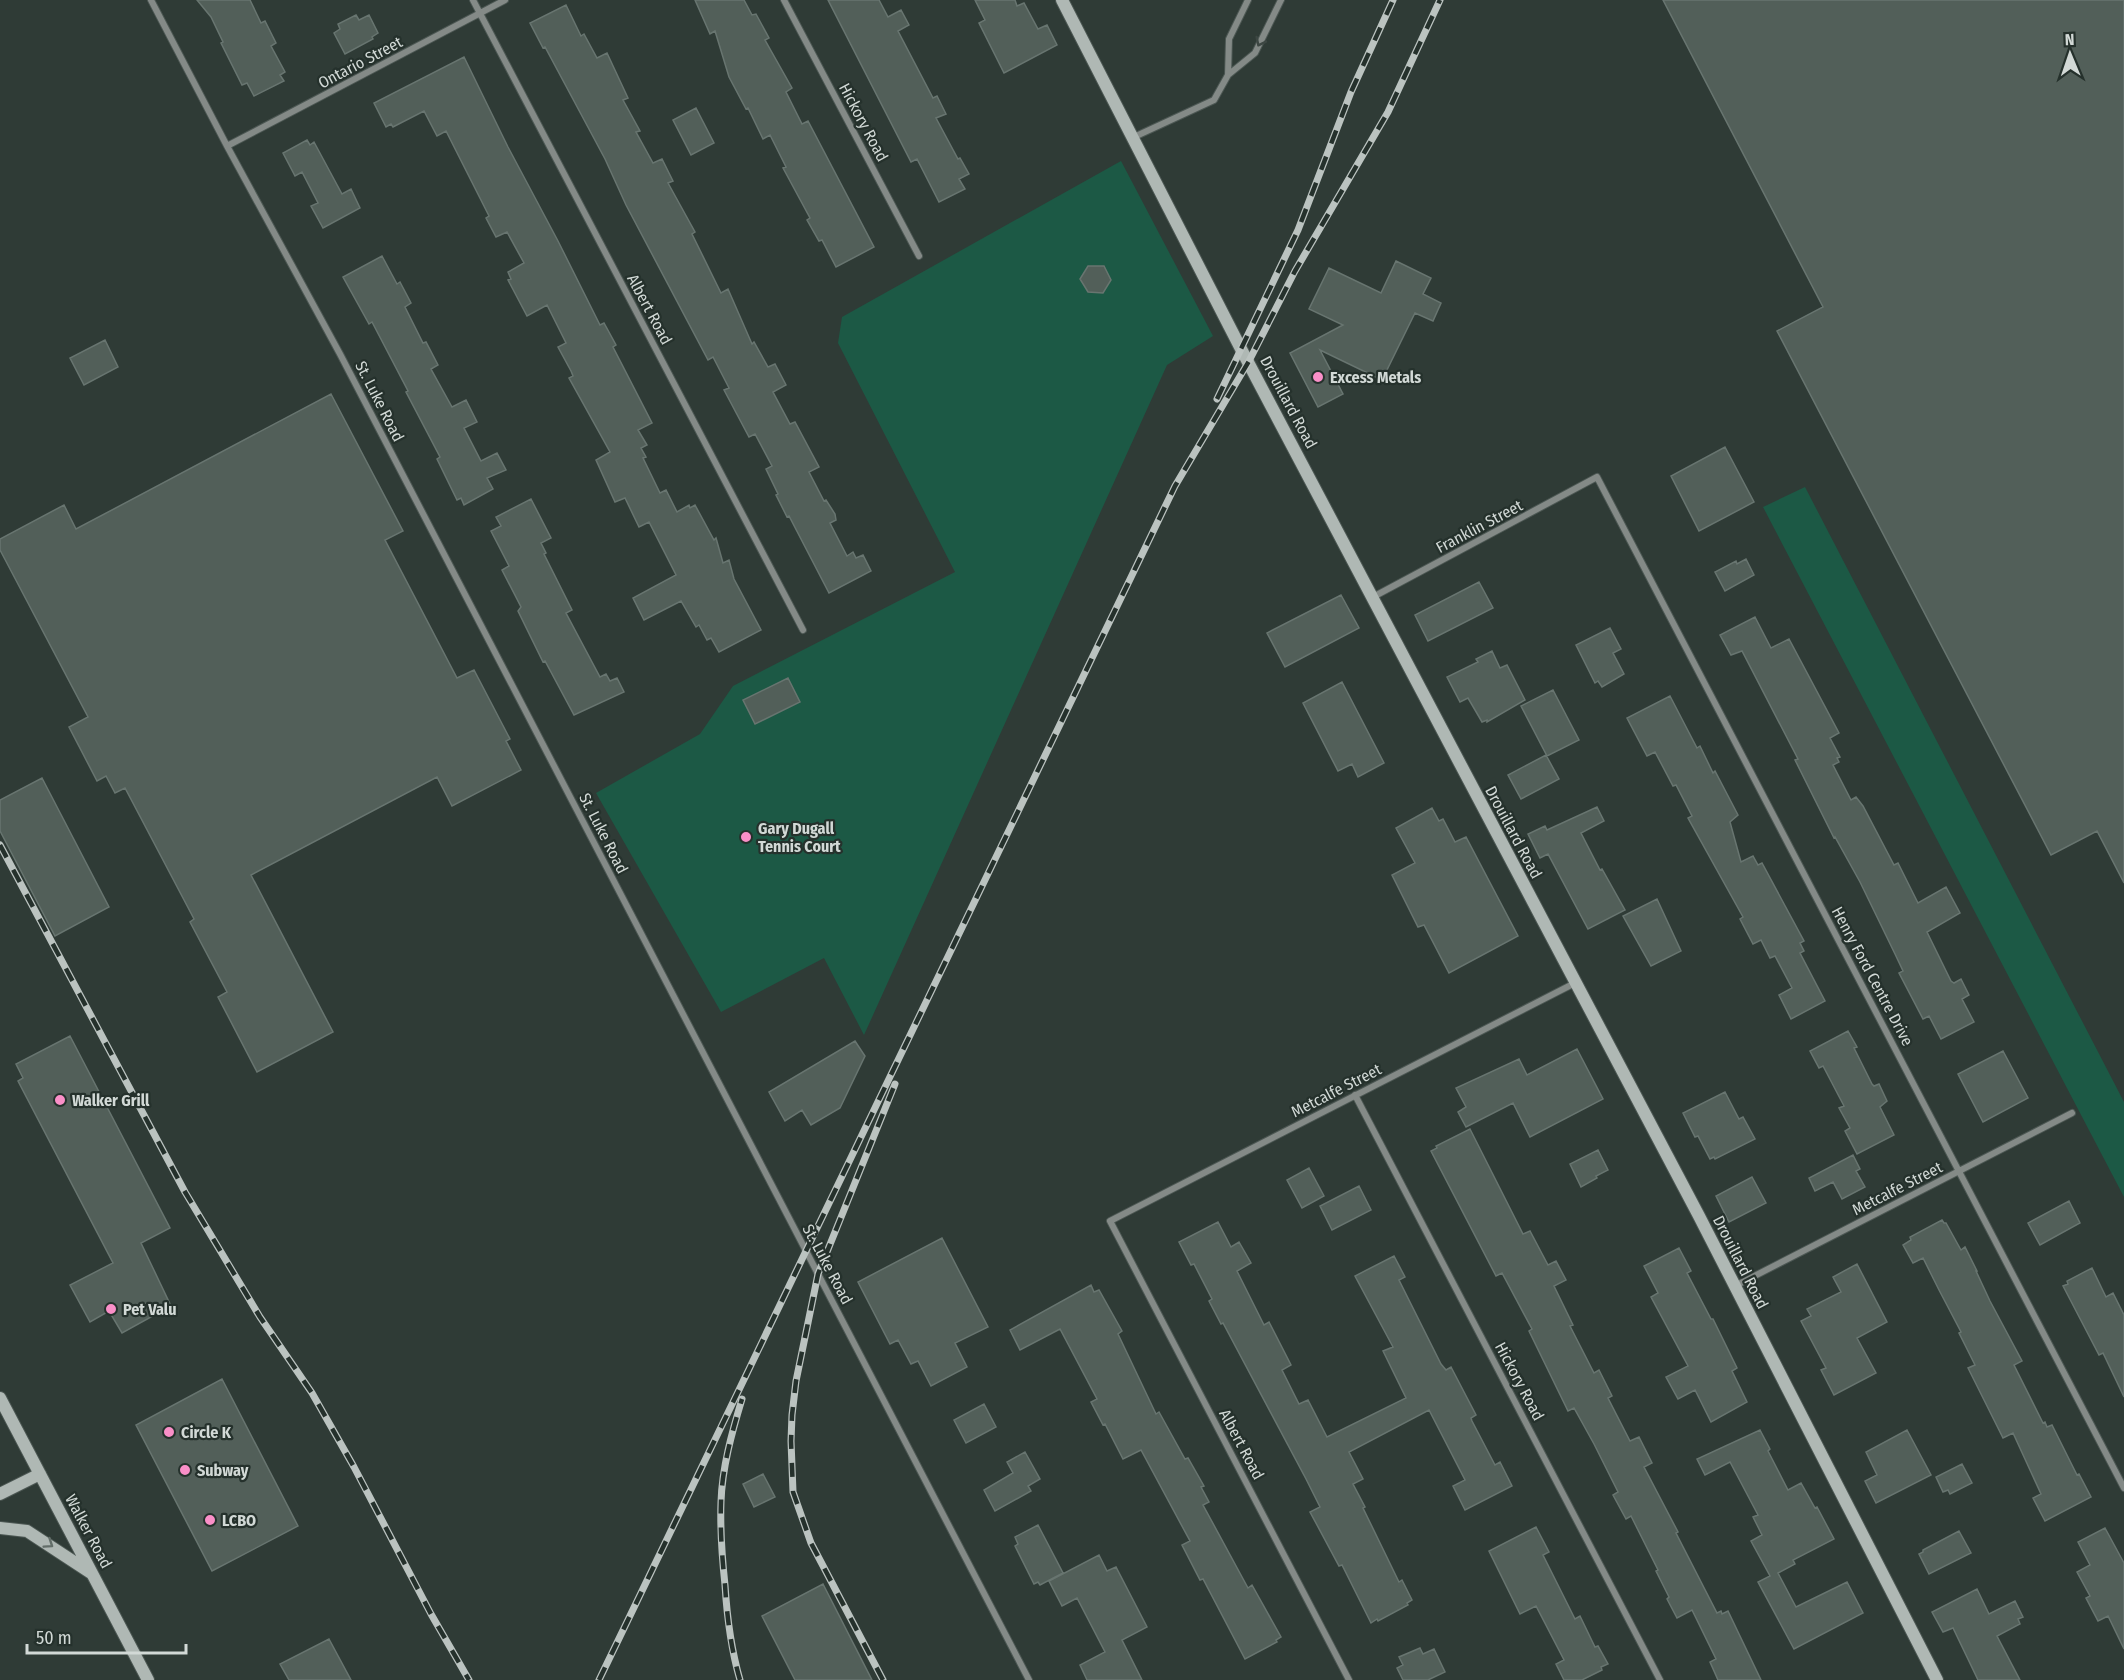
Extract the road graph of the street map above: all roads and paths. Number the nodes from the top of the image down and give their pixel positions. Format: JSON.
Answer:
{"nodes":[{"id":1,"x":151,"y":0,"type":"edge"},
{"id":2,"x":473,"y":0,"type":"edge"},
{"id":3,"x":505,"y":0,"type":"edge"},
{"id":4,"x":784,"y":0,"type":"edge"},
{"id":5,"x":1062,"y":0,"type":"edge"},
{"id":6,"x":1248,"y":0,"type":"edge"},
{"id":7,"x":1281,"y":0,"type":"edge"},
{"id":8,"x":480,"y":13,"type":"junction"},
{"id":9,"x":1228,"y":75,"type":"junction"},
{"id":10,"x":1134,"y":137,"type":"junction"},
{"id":11,"x":227,"y":146,"type":"junction"},
{"id":12,"x":920,"y":256,"type":"dead end"},
{"id":13,"x":1597,"y":477,"type":"joint"},
{"id":14,"x":1373,"y":597,"type":"junction"},
{"id":15,"x":803,"y":630,"type":"dead end"},
{"id":16,"x":1575,"y":983,"type":"junction"},
{"id":17,"x":1355,"y":1095,"type":"junction"},
{"id":18,"x":2072,"y":1113,"type":"dead end"},
{"id":19,"x":1959,"y":1172,"type":"junction"},
{"id":20,"x":1110,"y":1221,"type":"joint"},
{"id":21,"x":1735,"y":1286,"type":"junction"},
{"id":22,"x":0,"y":1398,"type":"edge"},
{"id":23,"x":40,"y":1473,"type":"junction"},
{"id":24,"x":2124,"y":1488,"type":"edge"},
{"id":25,"x":0,"y":1494,"type":"edge"},
{"id":26,"x":0,"y":1528,"type":"edge"},
{"id":27,"x":92,"y":1574,"type":"junction"},
{"id":28,"x":148,"y":1680,"type":"edge"},
{"id":29,"x":1029,"y":1680,"type":"edge"},
{"id":30,"x":1349,"y":1680,"type":"edge"},
{"id":31,"x":1660,"y":1680,"type":"edge"},
{"id":32,"x":1937,"y":1680,"type":"edge"}],
"edges":[{"from":1,"to":11,"type":"street","name":"St. Luke Road"},
{"from":2,"to":8,"type":"street","name":"Albert Road"},
{"from":3,"to":8,"type":"street","name":"Ontario Street"},
{"from":4,"to":12,"type":"street","name":"Hickory Road"},
{"from":5,"to":10,"type":"street","name":"Drouillard Road"},
{"from":6,"to":9,"type":"street"},
{"from":7,"to":9,"type":"street","one_way":true},
{"from":8,"to":11,"type":"street","name":"Ontario Street"},
{"from":8,"to":15,"type":"street","name":"Albert Road"},
{"from":9,"to":10,"type":"street"},
{"from":10,"to":14,"type":"street","name":"Drouillard Road"},
{"from":11,"to":29,"type":"street","name":"St. Luke Road"},
{"from":13,"to":14,"type":"street","name":"Franklin Street"},
{"from":13,"to":19,"type":"street","name":"Henry Ford Centre Drive"},
{"from":14,"to":16,"type":"street","name":"Drouillard Road"},
{"from":16,"to":17,"type":"street","name":"Metcalfe Street"},
{"from":16,"to":21,"type":"street","name":"Drouillard Road"},
{"from":17,"to":20,"type":"street","name":"Metcalfe Street"},
{"from":17,"to":31,"type":"street","name":"Hickory Road"},
{"from":18,"to":19,"type":"street","name":"Metcalfe Street"},
{"from":19,"to":21,"type":"street","name":"Metcalfe Street"},
{"from":19,"to":24,"type":"street","name":"Henry Ford Centre Drive"},
{"from":20,"to":30,"type":"street","name":"Albert Road"},
{"from":21,"to":32,"type":"street","name":"Drouillard Road"},
{"from":22,"to":23,"type":"street","name":"Walker Road"},
{"from":23,"to":25,"type":"street"},
{"from":23,"to":27,"type":"street","name":"Walker Road"},
{"from":26,"to":27,"type":"street","one_way":true},
{"from":27,"to":28,"type":"street","name":"Walker Road"}]}
